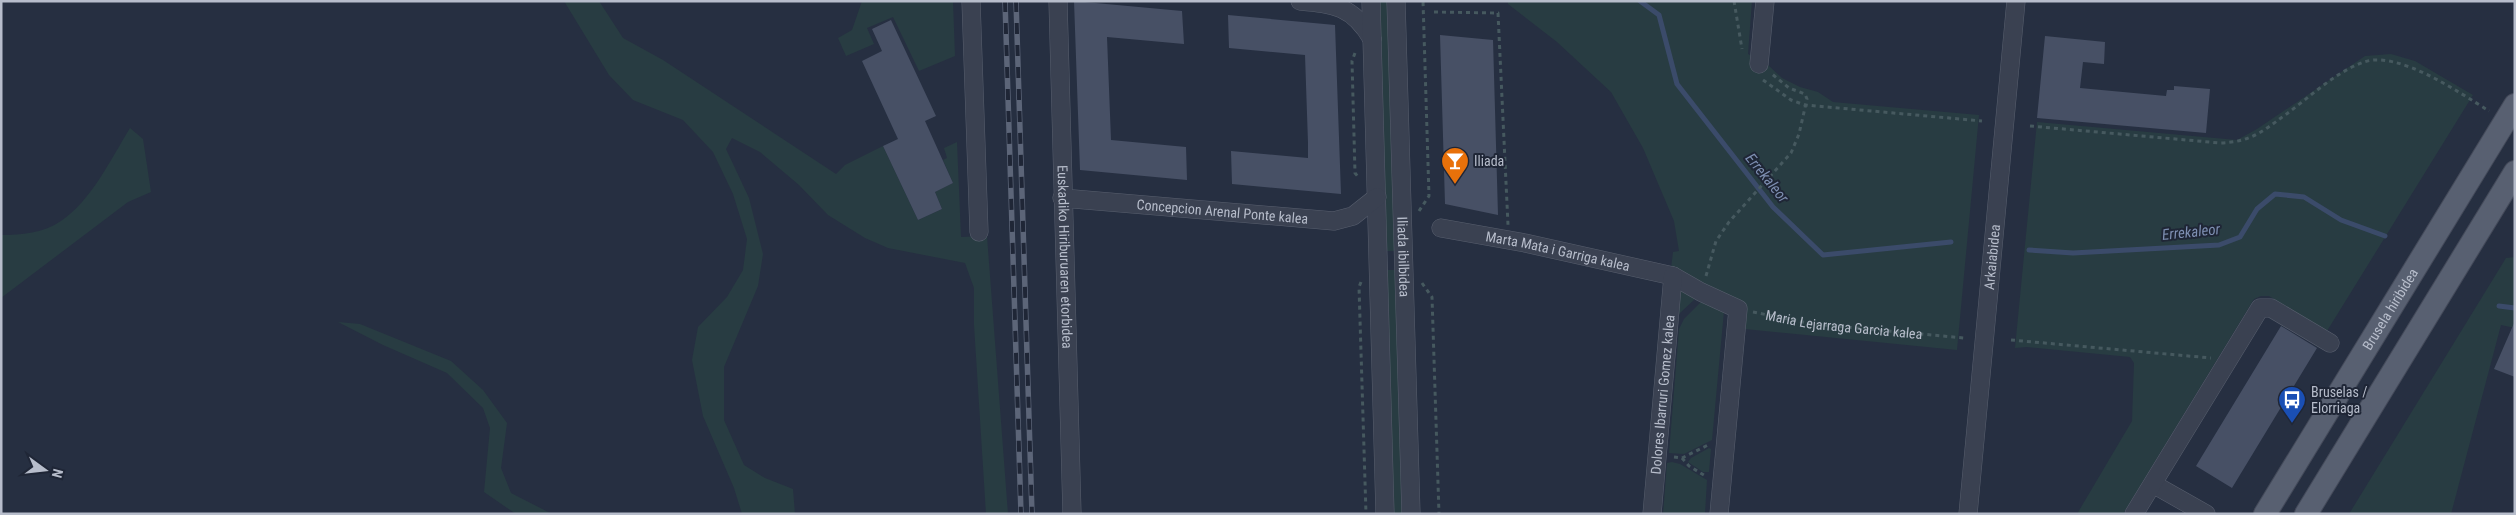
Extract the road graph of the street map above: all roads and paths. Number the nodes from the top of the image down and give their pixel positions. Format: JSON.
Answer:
{"nodes":[{"id":1,"x":971,"y":1,"type":"edge"},
{"id":2,"x":1058,"y":1,"type":"edge"},
{"id":3,"x":1300,"y":1,"type":"edge"},
{"id":4,"x":1371,"y":1,"type":"edge"},
{"id":5,"x":1396,"y":1,"type":"edge"},
{"id":6,"x":1423,"y":1,"type":"edge"},
{"id":7,"x":1734,"y":1,"type":"edge"},
{"id":8,"x":1765,"y":1,"type":"edge"},
{"id":9,"x":2016,"y":1,"type":"edge"},
{"id":10,"x":1335,"y":3,"type":"edge"},
{"id":11,"x":1434,"y":12,"type":"dead end"},
{"id":12,"x":1372,"y":39,"type":"junction"},
{"id":13,"x":1742,"y":55,"type":"dead end"},
{"id":14,"x":1760,"y":70,"type":"junction"},
{"id":15,"x":1805,"y":105,"type":"junction"},
{"id":16,"x":2478,"y":105,"type":"dead end"},
{"id":17,"x":2515,"y":106,"type":"edge"},
{"id":18,"x":1982,"y":121,"type":"dead end"},
{"id":19,"x":2030,"y":126,"type":"dead end"},
{"id":20,"x":2515,"y":172,"type":"edge"},
{"id":21,"x":1377,"y":197,"type":"junction"},
{"id":22,"x":1062,"y":198,"type":"junction"},
{"id":23,"x":1416,"y":216,"type":"dead end"},
{"id":24,"x":1441,"y":228,"type":"dead end"},
{"id":25,"x":979,"y":232,"type":"dead end"},
{"id":26,"x":1509,"y":240,"type":"junction"},
{"id":27,"x":1673,"y":276,"type":"junction"},
{"id":28,"x":1418,"y":277,"type":"dead end"},
{"id":29,"x":1702,"y":292,"type":"junction"},
{"id":30,"x":1738,"y":309,"type":"junction"},
{"id":31,"x":1964,"y":338,"type":"dead end"},
{"id":32,"x":2011,"y":340,"type":"dead end"},
{"id":33,"x":2330,"y":343,"type":"dead end"},
{"id":34,"x":2229,"y":360,"type":"junction"},
{"id":35,"x":1726,"y":436,"type":"junction"},
{"id":36,"x":1657,"y":456,"type":"junction"},
{"id":37,"x":1682,"y":458,"type":"junction"},
{"id":38,"x":2152,"y":484,"type":"junction"},
{"id":39,"x":1722,"y":485,"type":"junction"},
{"id":40,"x":1072,"y":514,"type":"edge"},
{"id":41,"x":1386,"y":514,"type":"edge"},
{"id":42,"x":1411,"y":514,"type":"edge"},
{"id":43,"x":1438,"y":514,"type":"edge"},
{"id":44,"x":1652,"y":514,"type":"edge"},
{"id":45,"x":1719,"y":514,"type":"edge"},
{"id":46,"x":1968,"y":514,"type":"edge"},
{"id":47,"x":2134,"y":514,"type":"edge"},
{"id":48,"x":2206,"y":514,"type":"edge"},
{"id":49,"x":2265,"y":514,"type":"edge"},
{"id":50,"x":2306,"y":514,"type":"edge"}],
"edges":[{"from":1,"to":25,"type":"street"},
{"from":2,"to":22,"type":"street","name":"Euskadiko Hiriburuaren etorbidea"},
{"from":3,"to":10,"type":"street"},
{"from":4,"to":12,"type":"street","name":"Iliada ibilbidea"},
{"from":5,"to":42,"type":"street","name":"Iliada ibilbidea"},
{"from":6,"to":23,"type":"path"},
{"from":7,"to":13,"type":"path"},
{"from":8,"to":14,"type":"street"},
{"from":9,"to":46,"type":"street","name":"Arkaiabidea"},
{"from":10,"to":12,"type":"street"},
{"from":11,"to":26,"type":"path"},
{"from":12,"to":21,"type":"street","name":"Iliada ibilbidea"},
{"from":14,"to":15,"type":"path"},
{"from":14,"to":15,"type":"path"},
{"from":15,"to":18,"type":"path"},
{"from":15,"to":29,"type":"path"},
{"from":16,"to":19,"type":"path"},
{"from":17,"to":49,"type":"main road","name":"Brusela hiribidea"},
{"from":20,"to":50,"type":"main road"},
{"from":21,"to":22,"type":"street","name":"Concepcion Arenal Ponte kalea"},
{"from":21,"to":41,"type":"street","name":"Iliada ibilbidea"},
{"from":22,"to":40,"type":"street","name":"Euskadiko Hiriburuaren etorbidea"},
{"from":24,"to":26,"type":"street","name":"Marta Mata i Garriga kalea"},
{"from":26,"to":27,"type":"street","name":"Marta Mata i Garriga kalea"},
{"from":27,"to":29,"type":"street"},
{"from":27,"to":36,"type":"street","name":"Dolores Ibarruri Gomez kalea"},
{"from":28,"to":43,"type":"path"},
{"from":29,"to":30,"type":"street"},
{"from":30,"to":31,"type":"path","name":"Maria Lejarraga Garcia kalea"},
{"from":30,"to":35,"type":"street"},
{"from":32,"to":34,"type":"path"},
{"from":33,"to":34,"type":"street"},
{"from":34,"to":38,"type":"street"},
{"from":35,"to":37,"type":"path"},
{"from":35,"to":39,"type":"street"},
{"from":36,"to":37,"type":"path"},
{"from":36,"to":44,"type":"street","name":"Dolores Ibarruri Gomez kalea"},
{"from":37,"to":39,"type":"path"},
{"from":38,"to":47,"type":"street"},
{"from":38,"to":48,"type":"street"},
{"from":39,"to":45,"type":"street"}]}
